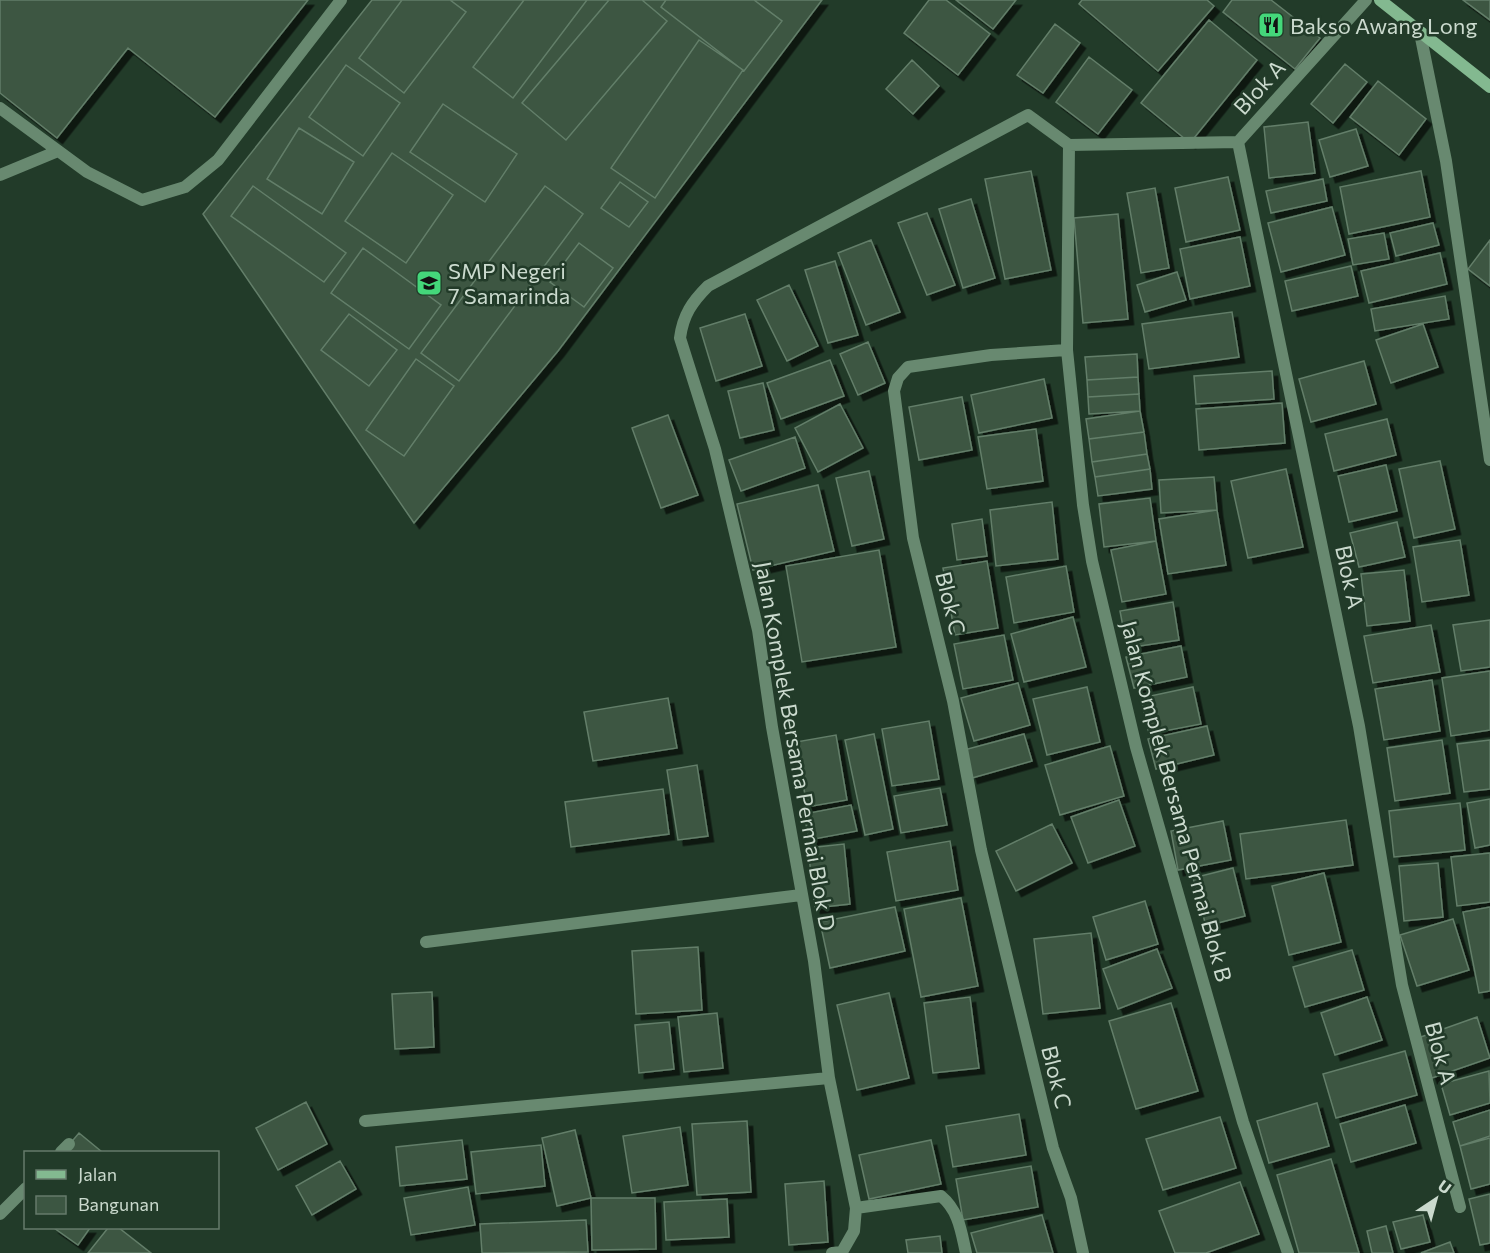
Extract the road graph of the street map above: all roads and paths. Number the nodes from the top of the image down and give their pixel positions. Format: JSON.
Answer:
{"nodes":[{"id":1,"x":341,"y":0,"type":"edge"},
{"id":2,"x":1366,"y":0,"type":"edge"},
{"id":3,"x":1380,"y":0,"type":"edge"},
{"id":4,"x":1420,"y":33,"type":"junction"},
{"id":5,"x":1490,"y":87,"type":"edge"},
{"id":6,"x":0,"y":108,"type":"edge"},
{"id":7,"x":1238,"y":142,"type":"junction"},
{"id":8,"x":1069,"y":145,"type":"junction"},
{"id":9,"x":58,"y":151,"type":"junction"},
{"id":10,"x":0,"y":175,"type":"edge"},
{"id":11,"x":1067,"y":350,"type":"junction"},
{"id":12,"x":1490,"y":460,"type":"edge"},
{"id":13,"x":801,"y":895,"type":"junction"},
{"id":14,"x":426,"y":942,"type":"dead end"},
{"id":15,"x":829,"y":1078,"type":"junction"},
{"id":16,"x":365,"y":1121,"type":"dead end"},
{"id":17,"x":24,"y":1190,"type":"edge"},
{"id":18,"x":856,"y":1208,"type":"junction"},
{"id":19,"x":1460,"y":1208,"type":"dead end"},
{"id":20,"x":0,"y":1214,"type":"edge"},
{"id":21,"x":832,"y":1253,"type":"edge"},
{"id":22,"x":966,"y":1253,"type":"edge"},
{"id":23,"x":1083,"y":1253,"type":"edge"},
{"id":24,"x":1288,"y":1253,"type":"edge"}],
"edges":[{"from":1,"to":9,"type":"street"},
{"from":2,"to":7,"type":"street","name":"Blok A"},
{"from":3,"to":4,"type":"main road"},
{"from":4,"to":5,"type":"main road"},
{"from":4,"to":12,"type":"street"},
{"from":6,"to":9,"type":"street"},
{"from":7,"to":8,"type":"street"},
{"from":7,"to":19,"type":"street","name":"Blok A"},
{"from":8,"to":11,"type":"street"},
{"from":8,"to":13,"type":"street","name":"Jalan Komplek Bersama Permai Blok D"},
{"from":9,"to":10,"type":"street"},
{"from":11,"to":23,"type":"street","name":"Blok C"},
{"from":11,"to":24,"type":"street","name":"Jalan Komplek Bersama Permai Blok B"},
{"from":13,"to":14,"type":"street"},
{"from":13,"to":15,"type":"street","name":"Jalan Komplek Bersama Permai Blok D"},
{"from":15,"to":16,"type":"street"},
{"from":15,"to":18,"type":"street","name":"Jalan Komplek Bersama Permai Blok D"},
{"from":17,"to":20,"type":"street"},
{"from":18,"to":21,"type":"street","name":"Jalan Komplek Bersama Permai Blok D"},
{"from":18,"to":22,"type":"street"}]}
